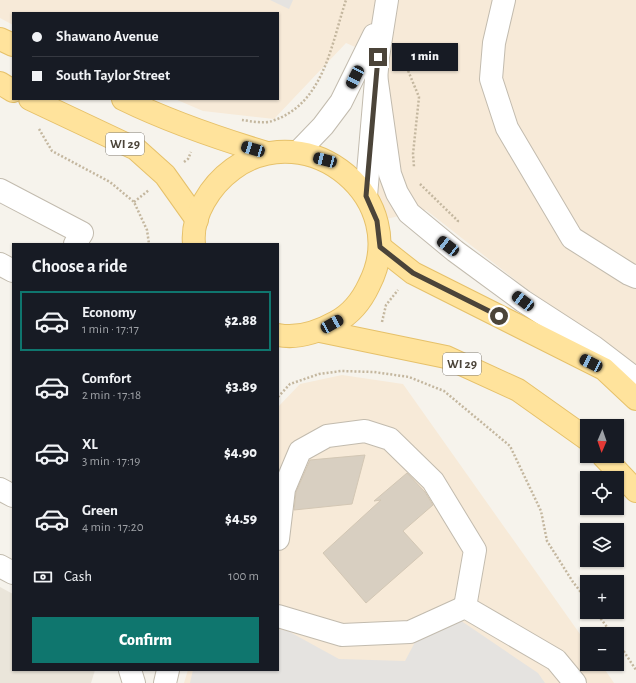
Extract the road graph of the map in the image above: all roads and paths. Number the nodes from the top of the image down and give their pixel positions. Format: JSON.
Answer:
{"nodes":[{"id":1,"x":346,"y":0,"type":"edge"},
{"id":2,"x":504,"y":0,"type":"edge"},
{"id":3,"x":385,"y":6,"type":"edge"},
{"id":4,"x":0,"y":38,"type":"edge"},
{"id":5,"x":12,"y":44,"type":"edge"},
{"id":6,"x":376,"y":75,"type":"junction"},
{"id":7,"x":0,"y":83,"type":"edge"},
{"id":8,"x":12,"y":90,"type":"edge"},
{"id":9,"x":419,"y":97,"type":"dead end"},
{"id":10,"x":32,"y":100,"type":"edge"},
{"id":11,"x":125,"y":100,"type":"edge"},
{"id":12,"x":234,"y":120,"type":"dead end"},
{"id":13,"x":193,"y":146,"type":"dead end"},
{"id":14,"x":52,"y":152,"type":"dead end"},
{"id":15,"x":298,"y":152,"type":"junction"},
{"id":16,"x":267,"y":153,"type":"junction"},
{"id":17,"x":182,"y":164,"type":"dead end"},
{"id":18,"x":414,"y":172,"type":"dead end"},
{"id":19,"x":419,"y":183,"type":"dead end"},
{"id":20,"x":152,"y":188,"type":"dead end"},
{"id":21,"x":0,"y":190,"type":"edge"},
{"id":22,"x":366,"y":196,"type":"junction"},
{"id":23,"x":134,"y":202,"type":"junction"},
{"id":24,"x":197,"y":220,"type":"junction"},
{"id":25,"x":458,"y":221,"type":"dead end"},
{"id":26,"x":76,"y":243,"type":"edge"},
{"id":27,"x":149,"y":243,"type":"edge"},
{"id":28,"x":194,"y":243,"type":"edge"},
{"id":29,"x":380,"y":247,"type":"junction"},
{"id":30,"x":0,"y":264,"type":"edge"},
{"id":31,"x":12,"y":270,"type":"edge"},
{"id":32,"x":636,"y":277,"type":"edge"},
{"id":33,"x":320,"y":331,"type":"junction"},
{"id":34,"x":282,"y":340,"type":"edge"},
{"id":35,"x":636,"y":379,"type":"edge"},
{"id":36,"x":279,"y":396,"type":"edge"},
{"id":37,"x":636,"y":399,"type":"edge"},
{"id":38,"x":580,"y":434,"type":"edge"},
{"id":39,"x":610,"y":463,"type":"edge"},
{"id":40,"x":0,"y":489,"type":"edge"},
{"id":41,"x":636,"y":491,"type":"edge"},
{"id":42,"x":12,"y":495,"type":"edge"},
{"id":43,"x":279,"y":531,"type":"edge"},
{"id":44,"x":0,"y":566,"type":"edge"},
{"id":45,"x":12,"y":572,"type":"edge"},
{"id":46,"x":580,"y":591,"type":"edge"},
{"id":47,"x":465,"y":607,"type":"junction"},
{"id":48,"x":279,"y":616,"type":"edge"},
{"id":49,"x":624,"y":652,"type":"edge"},
{"id":50,"x":636,"y":670,"type":"edge"},
{"id":51,"x":123,"y":671,"type":"edge"},
{"id":52,"x":130,"y":671,"type":"edge"},
{"id":53,"x":168,"y":671,"type":"edge"},
{"id":54,"x":118,"y":683,"type":"edge"},
{"id":55,"x":134,"y":683,"type":"edge"},
{"id":56,"x":165,"y":683,"type":"edge"},
{"id":57,"x":575,"y":683,"type":"edge"}],
"edges":[{"from":1,"to":12,"type":"path"},
{"from":2,"to":32,"type":"street"},
{"from":3,"to":6,"type":"street"},
{"from":3,"to":15,"type":"street"},
{"from":4,"to":5,"type":"main road"},
{"from":6,"to":22,"type":"street"},
{"from":6,"to":35,"type":"street"},
{"from":7,"to":8,"type":"main road"},
{"from":9,"to":18,"type":"path"},
{"from":10,"to":24,"type":"main road","number":"WI 29"},
{"from":11,"to":16,"type":"main road","number":"WI 29"},
{"from":13,"to":17,"type":"path"},
{"from":14,"to":23,"type":"path"},
{"from":15,"to":16,"type":"main road","number":"WI 29"},
{"from":15,"to":22,"type":"main road","number":"WI 29"},
{"from":16,"to":24,"type":"main road","number":"WI 29"},
{"from":19,"to":25,"type":"path"},
{"from":20,"to":23,"type":"path"},
{"from":21,"to":26,"type":"street"},
{"from":22,"to":29,"type":"main road","number":"WI 29"},
{"from":23,"to":27,"type":"path"},
{"from":24,"to":28,"type":"main road","number":"WI 29"},
{"from":29,"to":33,"type":"main road","number":"WI 29"},
{"from":29,"to":37,"type":"main road"},
{"from":30,"to":31,"type":"street"},
{"from":33,"to":34,"type":"main road","number":"WI 29"},
{"from":33,"to":38,"type":"main road","number":"WI 29"},
{"from":36,"to":46,"type":"path"},
{"from":39,"to":41,"type":"main road"},
{"from":40,"to":42,"type":"street"},
{"from":43,"to":47,"type":"street"},
{"from":44,"to":45,"type":"street"},
{"from":47,"to":48,"type":"street"},
{"from":47,"to":57,"type":"street"},
{"from":49,"to":50,"type":"path"},
{"from":51,"to":54,"type":"street"},
{"from":52,"to":55,"type":"street"},
{"from":53,"to":56,"type":"street"}]}
